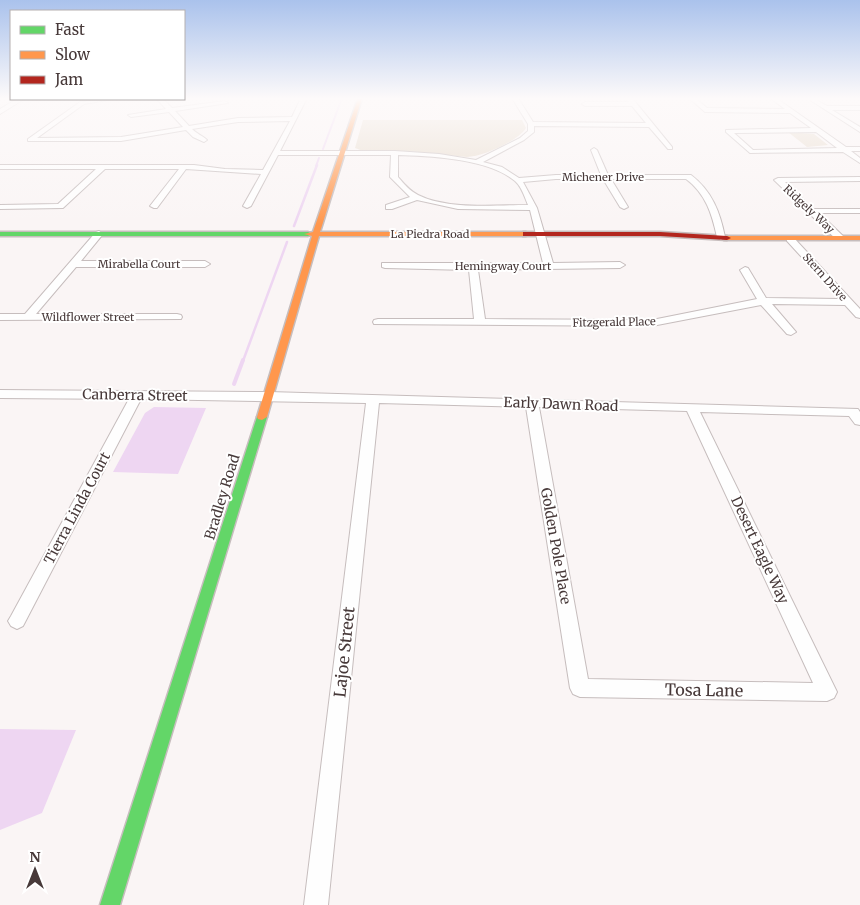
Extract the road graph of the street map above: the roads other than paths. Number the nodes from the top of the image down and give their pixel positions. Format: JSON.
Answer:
{"nodes":[{"id":1,"x":282,"y":140,"type":"edge"},
{"id":2,"x":346,"y":140,"type":"edge"},
{"id":3,"x":520,"y":140,"type":"edge"},
{"id":4,"x":664,"y":140,"type":"edge"},
{"id":5,"x":738,"y":140,"type":"edge"},
{"id":6,"x":831,"y":140,"type":"edge"},
{"id":7,"x":670,"y":148,"type":"dead end"},
{"id":8,"x":843,"y":149,"type":"junction"},
{"id":9,"x":860,"y":149,"type":"edge"},
{"id":10,"x":594,"y":150,"type":"dead end"},
{"id":11,"x":275,"y":153,"type":"junction"},
{"id":12,"x":342,"y":153,"type":"junction"},
{"id":13,"x":394,"y":154,"type":"junction"},
{"id":14,"x":860,"y":161,"type":"edge"},
{"id":15,"x":477,"y":162,"type":"junction"},
{"id":16,"x":0,"y":167,"type":"edge"},
{"id":17,"x":103,"y":167,"type":"junction"},
{"id":18,"x":184,"y":167,"type":"junction"},
{"id":19,"x":266,"y":172,"type":"junction"},
{"id":20,"x":605,"y":176,"type":"junction"},
{"id":21,"x":860,"y":179,"type":"edge"},
{"id":22,"x":519,"y":180,"type":"junction"},
{"id":23,"x":416,"y":198,"type":"junction"},
{"id":24,"x":0,"y":206,"type":"edge"},
{"id":25,"x":154,"y":206,"type":"dead end"},
{"id":26,"x":247,"y":206,"type":"dead end"},
{"id":27,"x":389,"y":207,"type":"dead end"},
{"id":28,"x":624,"y":207,"type":"dead end"},
{"id":29,"x":533,"y":208,"type":"junction"},
{"id":30,"x":812,"y":211,"type":"junction"},
{"id":31,"x":860,"y":211,"type":"edge"},
{"id":32,"x":0,"y":234,"type":"edge"},
{"id":33,"x":99,"y":234,"type":"junction"},
{"id":34,"x":316,"y":234,"type":"junction"},
{"id":35,"x":539,"y":234,"type":"junction"},
{"id":36,"x":721,"y":237,"type":"junction"},
{"id":37,"x":840,"y":238,"type":"junction"},
{"id":38,"x":860,"y":238,"type":"edge"},
{"id":39,"x":790,"y":239,"type":"junction"},
{"id":40,"x":74,"y":264,"type":"junction"},
{"id":41,"x":205,"y":264,"type":"dead end"},
{"id":42,"x":385,"y":265,"type":"dead end"},
{"id":43,"x":620,"y":265,"type":"dead end"},
{"id":44,"x":549,"y":266,"type":"junction"},
{"id":45,"x":473,"y":267,"type":"junction"},
{"id":46,"x":745,"y":270,"type":"dead end"},
{"id":47,"x":763,"y":301,"type":"junction"},
{"id":48,"x":848,"y":302,"type":"junction"},
{"id":49,"x":860,"y":315,"type":"edge"},
{"id":50,"x":0,"y":317,"type":"edge"},
{"id":51,"x":28,"y":317,"type":"junction"},
{"id":52,"x":176,"y":317,"type":"dead end"},
{"id":53,"x":378,"y":322,"type":"dead end"},
{"id":54,"x":480,"y":322,"type":"junction"},
{"id":55,"x":790,"y":332,"type":"dead end"},
{"id":56,"x":0,"y":394,"type":"edge"},
{"id":57,"x":137,"y":395,"type":"junction"},
{"id":58,"x":269,"y":396,"type":"junction"},
{"id":59,"x":373,"y":398,"type":"junction"},
{"id":60,"x":532,"y":403,"type":"junction"},
{"id":61,"x":692,"y":408,"type":"junction"},
{"id":62,"x":857,"y":417,"type":"edge"},
{"id":63,"x":17,"y":621,"type":"dead end"},
{"id":64,"x":580,"y":688,"type":"joint"},
{"id":65,"x":828,"y":692,"type":"joint"},
{"id":66,"x":110,"y":905,"type":"edge"},
{"id":67,"x":316,"y":905,"type":"edge"}],
"edges":[{"from":1,"to":11,"type":"street"},
{"from":2,"to":12,"type":"street","name":"Bradley Road"},
{"from":3,"to":15,"type":"street"},
{"from":4,"to":7,"type":"street"},
{"from":5,"to":8,"type":"street"},
{"from":6,"to":8,"type":"street"},
{"from":8,"to":9,"type":"street"},
{"from":8,"to":14,"type":"street"},
{"from":10,"to":20,"type":"street"},
{"from":11,"to":12,"type":"street"},
{"from":11,"to":19,"type":"street"},
{"from":12,"to":13,"type":"street"},
{"from":12,"to":34,"type":"street","name":"Bradley Road"},
{"from":13,"to":15,"type":"street"},
{"from":13,"to":23,"type":"street"},
{"from":15,"to":22,"type":"street"},
{"from":16,"to":17,"type":"street"},
{"from":17,"to":18,"type":"street"},
{"from":17,"to":24,"type":"street"},
{"from":18,"to":19,"type":"street"},
{"from":18,"to":25,"type":"street"},
{"from":19,"to":26,"type":"street"},
{"from":20,"to":22,"type":"street","name":"Michener Drive"},
{"from":20,"to":28,"type":"street"},
{"from":20,"to":36,"type":"street","name":"Michener Drive"},
{"from":21,"to":30,"type":"street","name":"Ridgely Way"},
{"from":22,"to":29,"type":"street"},
{"from":23,"to":27,"type":"street"},
{"from":23,"to":29,"type":"street"},
{"from":29,"to":35,"type":"street"},
{"from":30,"to":31,"type":"street"},
{"from":30,"to":37,"type":"street","name":"Ridgely Way"},
{"from":32,"to":33,"type":"street","name":"La Piedra Road"},
{"from":33,"to":34,"type":"street","name":"La Piedra Road"},
{"from":33,"to":40,"type":"street"},
{"from":34,"to":35,"type":"street","name":"La Piedra Road"},
{"from":34,"to":58,"type":"street","name":"Bradley Road"},
{"from":35,"to":36,"type":"street","name":"La Piedra Road"},
{"from":35,"to":44,"type":"street"},
{"from":36,"to":39,"type":"street","name":"La Piedra Road"},
{"from":37,"to":38,"type":"street","name":"La Piedra Road"},
{"from":37,"to":39,"type":"street","name":"La Piedra Road"},
{"from":39,"to":48,"type":"street","name":"Stern Drive"},
{"from":40,"to":41,"type":"street","name":"Mirabella Court"},
{"from":40,"to":51,"type":"street"},
{"from":42,"to":45,"type":"street","name":"Hemingway Court"},
{"from":43,"to":44,"type":"street","name":"Hemingway Court"},
{"from":44,"to":45,"type":"street","name":"Hemingway Court"},
{"from":45,"to":54,"type":"street"},
{"from":46,"to":47,"type":"street"},
{"from":47,"to":48,"type":"street","name":"Fitzgerald Place"},
{"from":47,"to":54,"type":"street","name":"Fitzgerald Place"},
{"from":47,"to":55,"type":"street"},
{"from":48,"to":49,"type":"street","name":"Stern Drive"},
{"from":50,"to":51,"type":"street","name":"Wildflower Street"},
{"from":51,"to":52,"type":"street","name":"Wildflower Street"},
{"from":53,"to":54,"type":"street","name":"Fitzgerald Place"},
{"from":56,"to":57,"type":"street","name":"Canberra Street"},
{"from":57,"to":58,"type":"street","name":"Canberra Street"},
{"from":57,"to":63,"type":"street","name":"Tierra Linda Court"},
{"from":58,"to":59,"type":"street","name":"Early Dawn Road"},
{"from":58,"to":66,"type":"street","name":"Bradley Road"},
{"from":59,"to":60,"type":"street","name":"Early Dawn Road"},
{"from":59,"to":67,"type":"street","name":"Lajoe Street"},
{"from":60,"to":61,"type":"street","name":"Early Dawn Road"},
{"from":60,"to":64,"type":"street","name":"Golden Pole Place"},
{"from":61,"to":62,"type":"street","name":"Early Dawn Road"},
{"from":61,"to":65,"type":"street","name":"Desert Eagle Way"},
{"from":64,"to":65,"type":"street","name":"Tosa Lane"}]}
